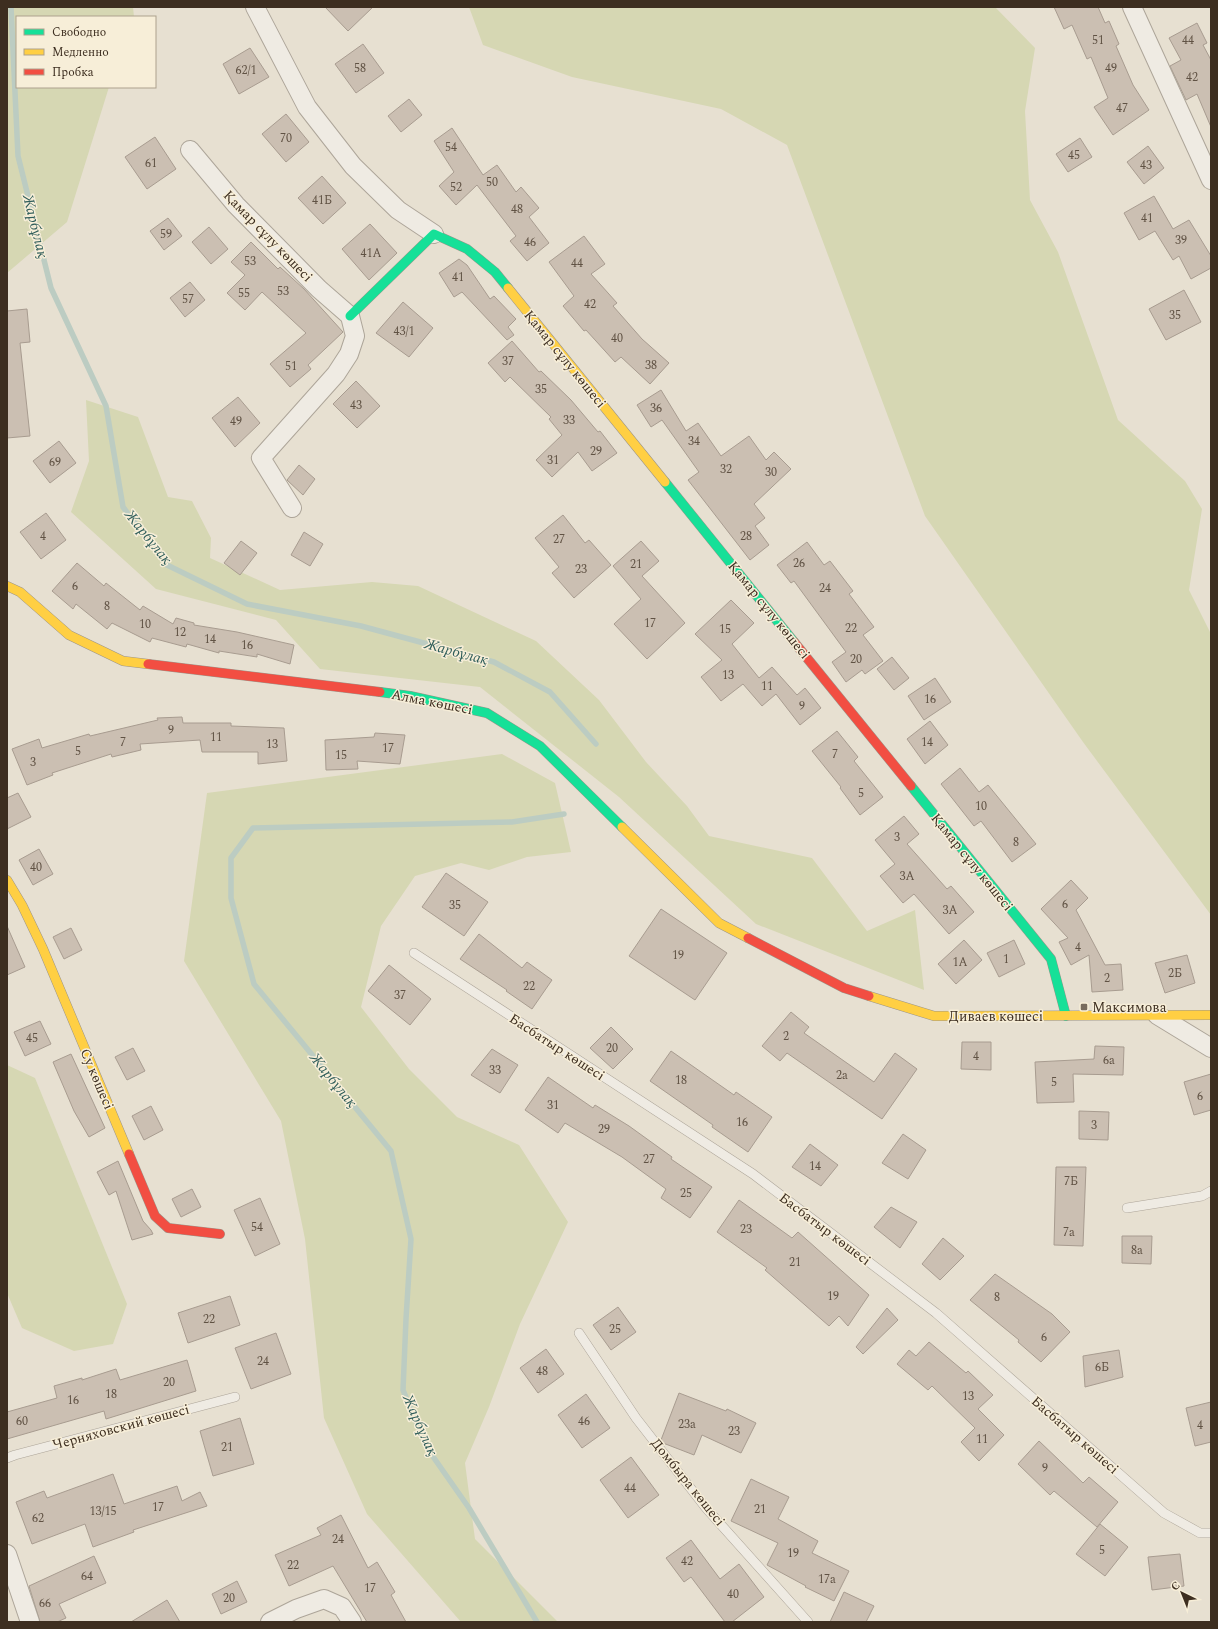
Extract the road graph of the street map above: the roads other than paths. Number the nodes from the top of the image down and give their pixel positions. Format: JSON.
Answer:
{"nodes":[{"id":1,"x":255,"y":7,"type":"edge"},
{"id":2,"x":1132,"y":7,"type":"edge"},
{"id":3,"x":190,"y":150,"type":"dead end"},
{"id":4,"x":1211,"y":180,"type":"edge"},
{"id":5,"x":434,"y":234,"type":"junction"},
{"id":6,"x":350,"y":316,"type":"junction"},
{"id":7,"x":292,"y":508,"type":"dead end"},
{"id":8,"x":7,"y":586,"type":"edge"},
{"id":9,"x":7,"y":880,"type":"edge"},
{"id":10,"x":414,"y":953,"type":"dead end"},
{"id":11,"x":792,"y":961,"type":"joint"},
{"id":12,"x":1157,"y":1015,"type":"junction"},
{"id":13,"x":1211,"y":1015,"type":"edge"},
{"id":14,"x":1066,"y":1016,"type":"junction"},
{"id":15,"x":1211,"y":1048,"type":"edge"},
{"id":16,"x":1211,"y":1191,"type":"edge"},
{"id":17,"x":1127,"y":1208,"type":"dead end"},
{"id":18,"x":220,"y":1234,"type":"dead end"},
{"id":19,"x":579,"y":1333,"type":"dead end"},
{"id":20,"x":235,"y":1396,"type":"dead end"},
{"id":21,"x":7,"y":1458,"type":"edge"},
{"id":22,"x":1211,"y":1533,"type":"edge"},
{"id":23,"x":7,"y":1554,"type":"edge"},
{"id":24,"x":30,"y":1622,"type":"edge"},
{"id":25,"x":270,"y":1622,"type":"edge"},
{"id":26,"x":352,"y":1622,"type":"edge"},
{"id":27,"x":808,"y":1622,"type":"edge"}],
"edges":[{"from":1,"to":5,"type":"street","name":"Қамар сұлу көшесі"},
{"from":2,"to":4,"type":"street"},
{"from":3,"to":6,"type":"street","name":"Қамар сұлу көшесі"},
{"from":5,"to":6,"type":"street"},
{"from":5,"to":14,"type":"street","name":"Қамар сұлу көшесі"},
{"from":6,"to":7,"type":"street"},
{"from":8,"to":11,"type":"street","name":"Алма көшесі"},
{"from":9,"to":18,"type":"street","name":"Су көшесі"},
{"from":10,"to":22,"type":"lane","name":"Басбатыр көшесі"},
{"from":11,"to":14,"type":"street","name":"Диваев көшесі"},
{"from":12,"to":13,"type":"street","name":"Диваев көшесі"},
{"from":12,"to":14,"type":"street","name":"Диваев көшесі"},
{"from":12,"to":15,"type":"street"},
{"from":16,"to":17,"type":"lane"},
{"from":19,"to":27,"type":"lane","name":"Домбыра көшесі"},
{"from":20,"to":21,"type":"lane","name":"Черняховский көшесі"},
{"from":23,"to":24,"type":"street"},
{"from":25,"to":26,"type":"street"}]}
